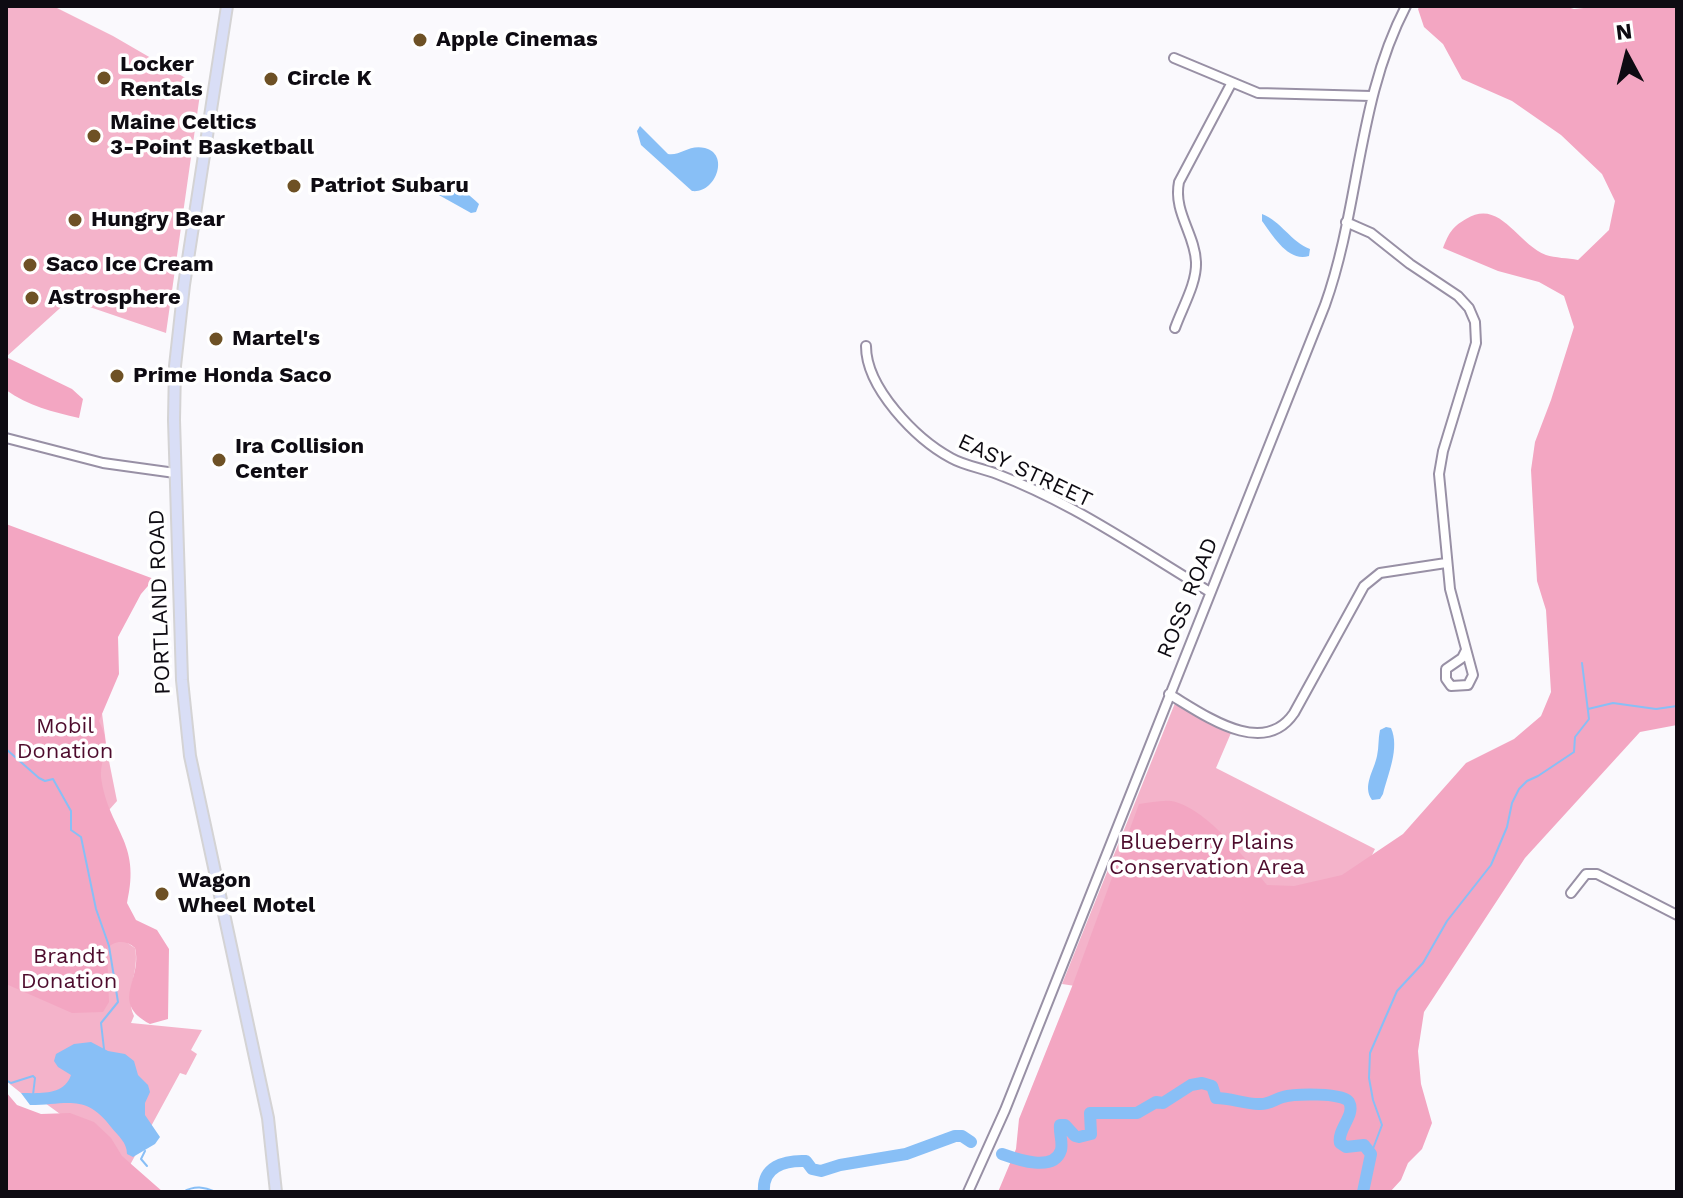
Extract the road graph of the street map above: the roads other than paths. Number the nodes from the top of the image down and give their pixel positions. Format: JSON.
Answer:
{"nodes":[{"id":1,"x":227,"y":6,"type":"edge"},
{"id":2,"x":1406,"y":6,"type":"edge"},
{"id":3,"x":1174,"y":58,"type":"dead end"},
{"id":4,"x":1231,"y":84,"type":"junction"},
{"id":5,"x":1371,"y":96,"type":"junction"},
{"id":6,"x":1346,"y":222,"type":"junction"},
{"id":7,"x":1175,"y":328,"type":"dead end"},
{"id":8,"x":866,"y":346,"type":"dead end"},
{"id":9,"x":6,"y":438,"type":"edge"},
{"id":10,"x":175,"y":473,"type":"junction"},
{"id":11,"x":1446,"y":563,"type":"junction"},
{"id":12,"x":1210,"y":592,"type":"junction"},
{"id":13,"x":1466,"y":650,"type":"junction"},
{"id":14,"x":1169,"y":694,"type":"junction"},
{"id":15,"x":1571,"y":893,"type":"dead end"},
{"id":16,"x":1677,"y":915,"type":"edge"},
{"id":17,"x":276,"y":1192,"type":"edge"},
{"id":18,"x":968,"y":1192,"type":"edge"}],
"edges":[{"from":1,"to":10,"type":"main road","name":"PORTLAND ROAD"},
{"from":2,"to":5,"type":"street","name":"ROSS ROAD"},
{"from":3,"to":4,"type":"street"},
{"from":4,"to":5,"type":"street"},
{"from":4,"to":7,"type":"street"},
{"from":5,"to":6,"type":"street","name":"ROSS ROAD"},
{"from":6,"to":11,"type":"street"},
{"from":6,"to":12,"type":"street","name":"ROSS ROAD"},
{"from":8,"to":12,"type":"street","name":"EASY STREET"},
{"from":9,"to":10,"type":"street"},
{"from":10,"to":17,"type":"main road","name":"PORTLAND ROAD"},
{"from":11,"to":13,"type":"street"},
{"from":11,"to":14,"type":"street"},
{"from":12,"to":14,"type":"street","name":"ROSS ROAD"},
{"from":13,"to":13,"type":"street"},
{"from":14,"to":18,"type":"street","name":"ROSS ROAD"},
{"from":15,"to":16,"type":"street"}]}
